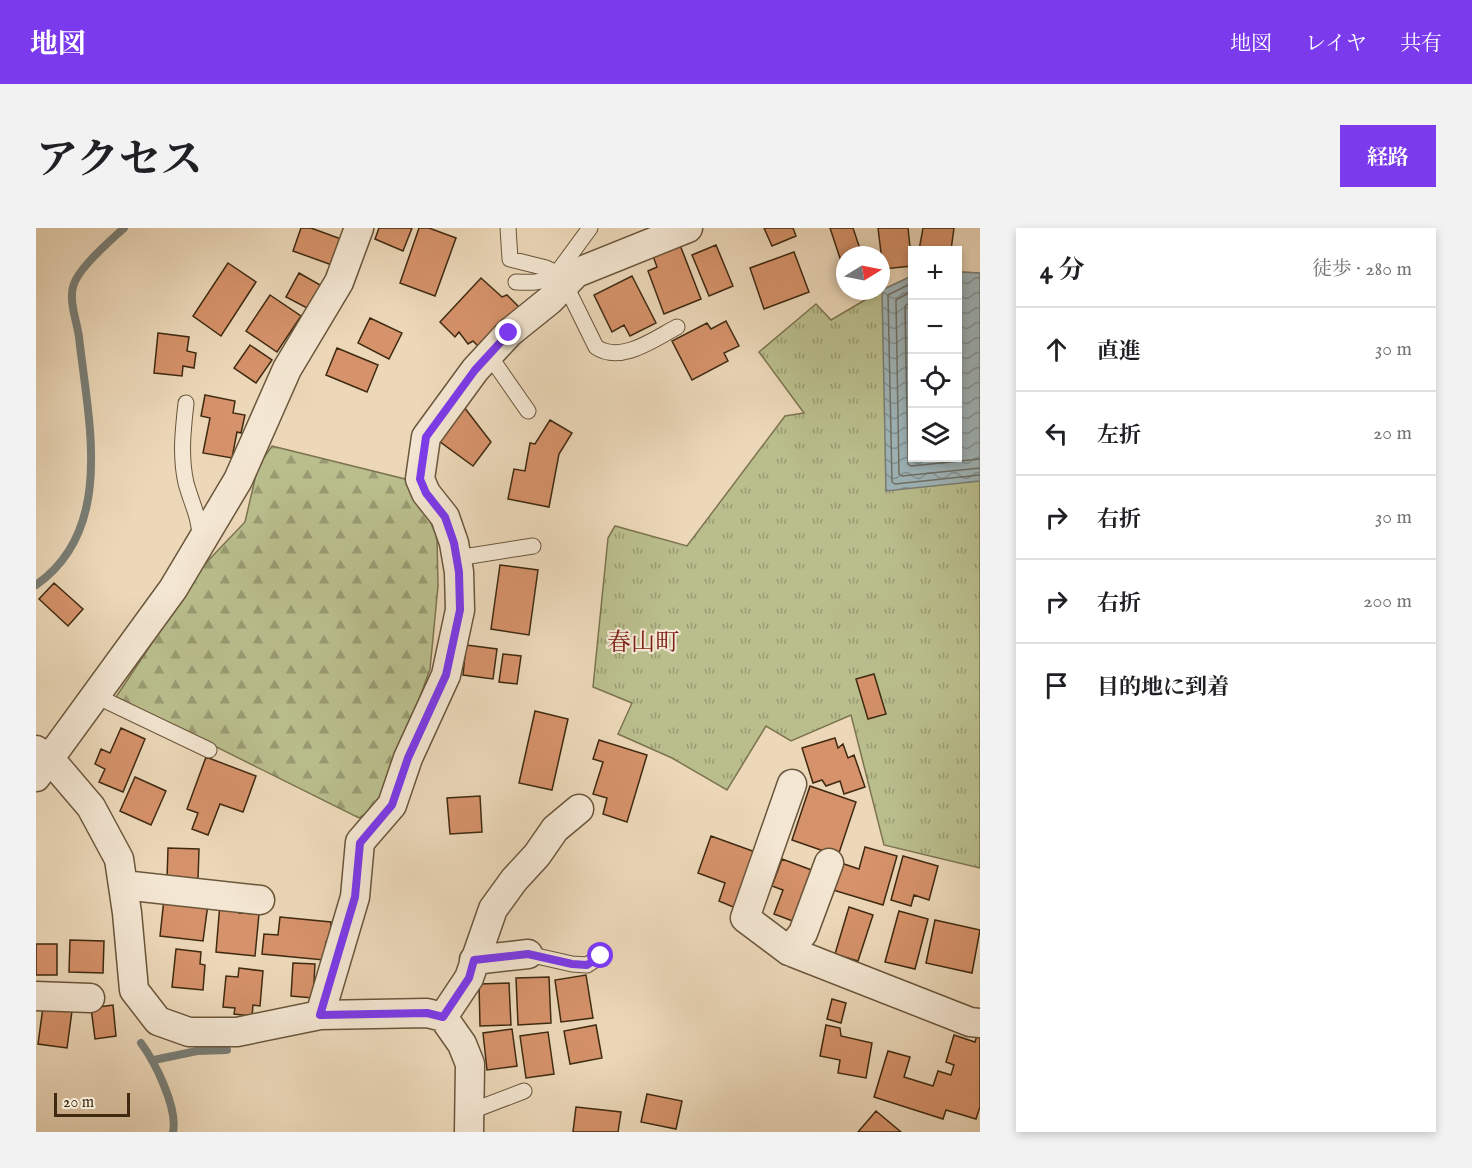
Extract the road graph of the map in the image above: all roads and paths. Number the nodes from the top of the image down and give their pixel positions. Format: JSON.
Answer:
{"nodes":[{"id":1,"x":359,"y":228,"type":"edge"},
{"id":2,"x":508,"y":228,"type":"edge"},
{"id":3,"x":590,"y":228,"type":"edge"},
{"id":4,"x":688,"y":228,"type":"edge"},
{"id":5,"x":561,"y":278,"type":"junction"},
{"id":6,"x":516,"y":282,"type":"dead end"},
{"id":7,"x":677,"y":327,"type":"dead end"},
{"id":8,"x":489,"y":355,"type":"junction"},
{"id":9,"x":186,"y":403,"type":"dead end"},
{"id":10,"x":528,"y":411,"type":"dead end"},
{"id":11,"x":201,"y":544,"type":"junction"},
{"id":12,"x":532,"y":546,"type":"dead end"},
{"id":13,"x":457,"y":558,"type":"junction"},
{"id":14,"x":96,"y":696,"type":"junction"},
{"id":15,"x":208,"y":750,"type":"dead end"},
{"id":16,"x":41,"y":762,"type":"edge"},
{"id":17,"x":792,"y":784,"type":"dead end"},
{"id":18,"x":579,"y":809,"type":"dead end"},
{"id":19,"x":829,"y":863,"type":"dead end"},
{"id":20,"x":123,"y":885,"type":"junction"},
{"id":21,"x":260,"y":900,"type":"dead end"},
{"id":22,"x":789,"y":951,"type":"junction"},
{"id":23,"x":528,"y":954,"type":"joint"},
{"id":24,"x":601,"y":956,"type":"dead end"},
{"id":25,"x":474,"y":960,"type":"junction"},
{"id":26,"x":36,"y":996,"type":"edge"},
{"id":27,"x":90,"y":998,"type":"dead end"},
{"id":28,"x":320,"y":1015,"type":"junction"},
{"id":29,"x":443,"y":1017,"type":"junction"},
{"id":30,"x":980,"y":1023,"type":"edge"},
{"id":31,"x":524,"y":1091,"type":"dead end"},
{"id":32,"x":469,"y":1122,"type":"edge"}],
"edges":[{"from":1,"to":11,"type":"street"},
{"from":2,"to":5,"type":"lane"},
{"from":3,"to":5,"type":"lane"},
{"from":4,"to":5,"type":"street"},
{"from":5,"to":6,"type":"lane"},
{"from":5,"to":7,"type":"lane"},
{"from":5,"to":8,"type":"street"},
{"from":8,"to":10,"type":"lane"},
{"from":8,"to":13,"type":"street"},
{"from":9,"to":11,"type":"lane"},
{"from":11,"to":14,"type":"street"},
{"from":12,"to":13,"type":"lane"},
{"from":13,"to":28,"type":"street"},
{"from":14,"to":15,"type":"lane"},
{"from":14,"to":16,"type":"street"},
{"from":16,"to":20,"type":"street"},
{"from":17,"to":22,"type":"street"},
{"from":18,"to":25,"type":"street"},
{"from":19,"to":22,"type":"street"},
{"from":20,"to":21,"type":"street"},
{"from":20,"to":28,"type":"street"},
{"from":22,"to":30,"type":"street"},
{"from":23,"to":24,"type":"lane"},
{"from":23,"to":25,"type":"street"},
{"from":25,"to":29,"type":"street"},
{"from":26,"to":27,"type":"street"},
{"from":28,"to":29,"type":"street"},
{"from":29,"to":32,"type":"street"},
{"from":31,"to":32,"type":"lane"}]}
